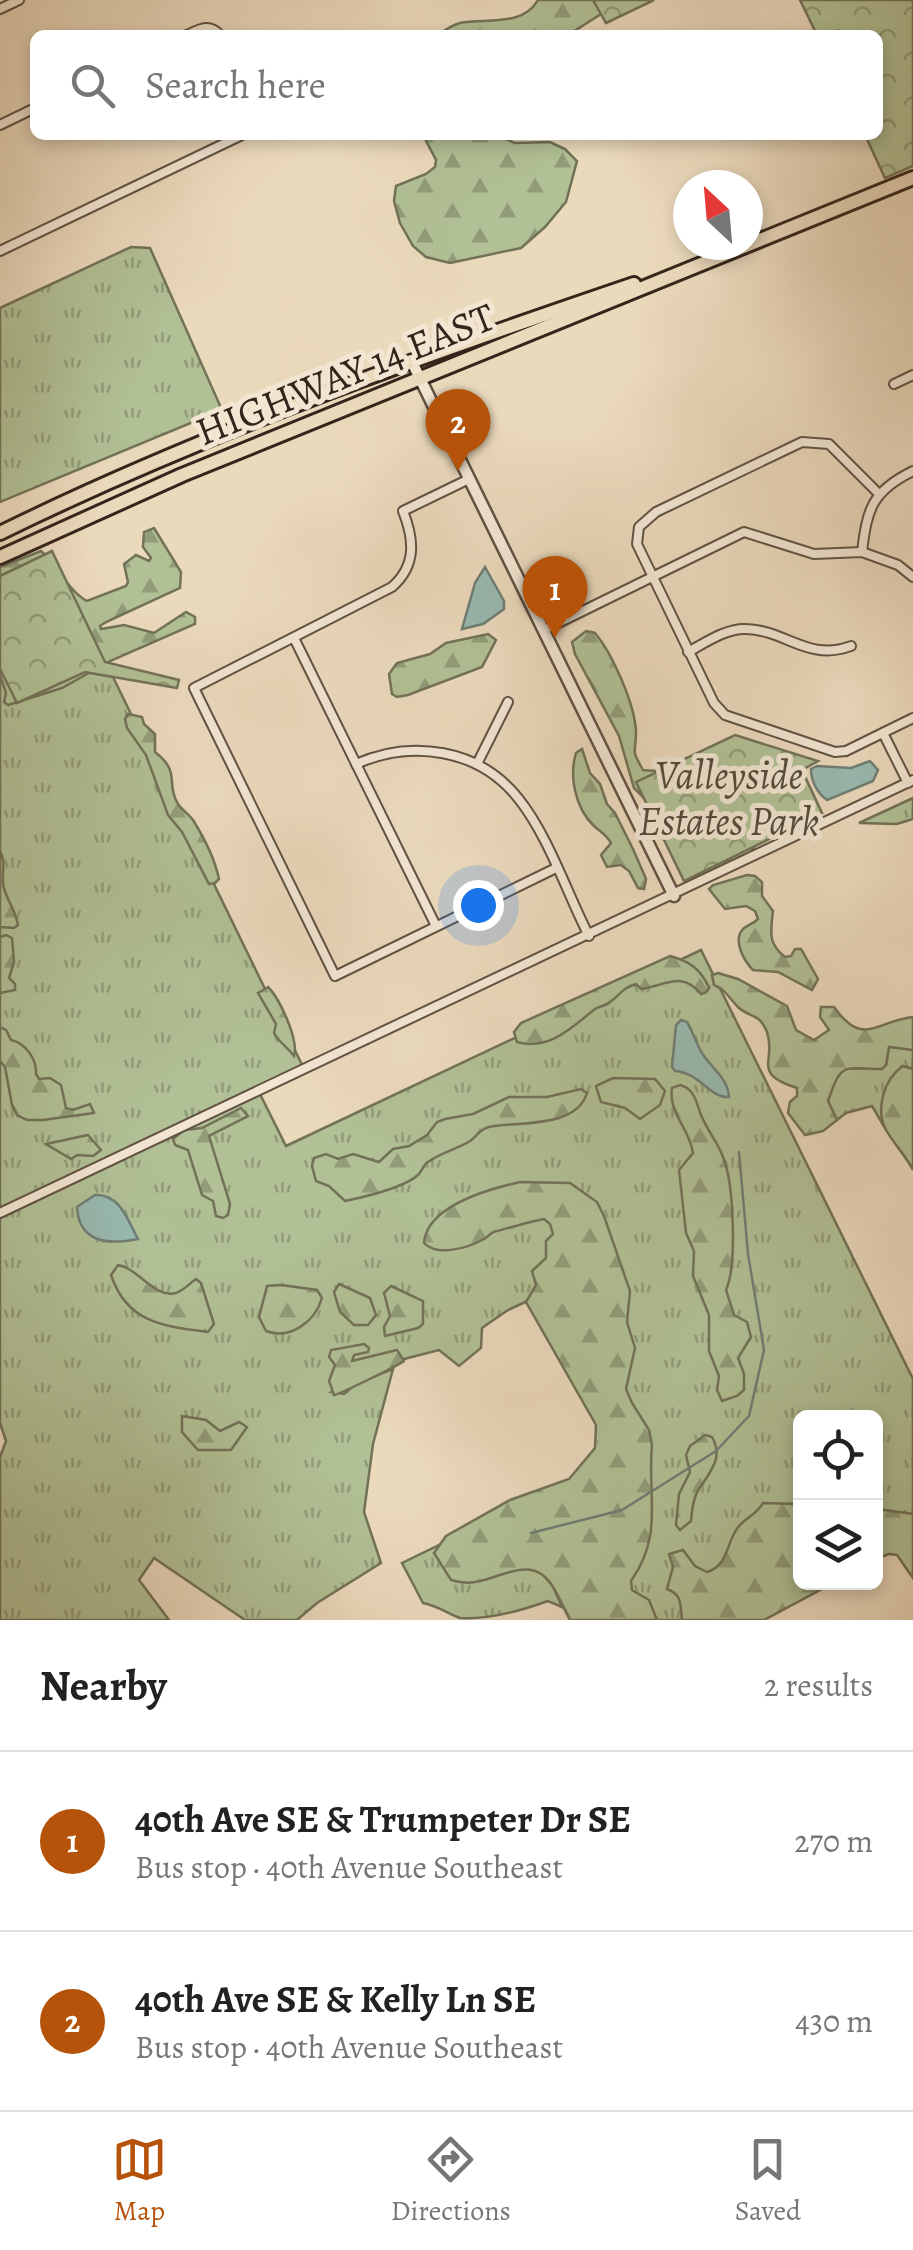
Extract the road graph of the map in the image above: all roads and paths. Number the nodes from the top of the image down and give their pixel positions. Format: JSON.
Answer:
{"nodes":[{"id":1,"x":19,"y":0,"type":"edge"},
{"id":2,"x":0,"y":9,"type":"edge"},
{"id":3,"x":30,"y":110,"type":"edge"},
{"id":4,"x":0,"y":125,"type":"edge"},
{"id":5,"x":231,"y":140,"type":"edge"},
{"id":6,"x":913,"y":178,"type":"edge"},
{"id":7,"x":763,"y":239,"type":"edge"},
{"id":8,"x":0,"y":250,"type":"edge"},
{"id":9,"x":711,"y":260,"type":"edge"},
{"id":10,"x":712,"y":260,"type":"edge"},
{"id":11,"x":411,"y":360,"type":"junction"},
{"id":12,"x":913,"y":375,"type":"edge"},
{"id":13,"x":420,"y":379,"type":"junction"},
{"id":14,"x":894,"y":384,"type":"dead end"},
{"id":15,"x":913,"y":471,"type":"edge"},
{"id":16,"x":469,"y":479,"type":"junction"},
{"id":17,"x":879,"y":494,"type":"junction"},
{"id":18,"x":0,"y":533,"type":"edge"},
{"id":19,"x":862,"y":552,"type":"junction"},
{"id":20,"x":0,"y":557,"type":"edge"},
{"id":21,"x":651,"y":576,"type":"junction"},
{"id":22,"x":913,"y":577,"type":"edge"},
{"id":23,"x":544,"y":630,"type":"junction"},
{"id":24,"x":294,"y":638,"type":"junction"},
{"id":25,"x":850,"y":646,"type":"dead end"},
{"id":26,"x":688,"y":652,"type":"junction"},
{"id":27,"x":508,"y":702,"type":"dead end"},
{"id":28,"x":913,"y":718,"type":"edge"},
{"id":29,"x":883,"y":732,"type":"junction"},
{"id":30,"x":356,"y":764,"type":"junction"},
{"id":31,"x":477,"y":764,"type":"junction"},
{"id":32,"x":910,"y":782,"type":"edge"},
{"id":33,"x":556,"y":868,"type":"junction"},
{"id":34,"x":674,"y":896,"type":"junction"},
{"id":35,"x":436,"y":926,"type":"junction"},
{"id":36,"x":588,"y":936,"type":"junction"},
{"id":37,"x":0,"y":1213,"type":"edge"}],
"edges":[{"from":1,"to":2,"type":"street"},
{"from":3,"to":4,"type":"street"},
{"from":5,"to":8,"type":"street"},
{"from":6,"to":7,"type":"main road","name":"HIGHWAY 14 EAST"},
{"from":9,"to":11,"type":"main road","name":"HIGHWAY 14 EAST"},
{"from":10,"to":13,"type":"main road","name":"HIGHWAY 14 EAST"},
{"from":11,"to":13,"type":"street"},
{"from":11,"to":18,"type":"main road","name":"HIGHWAY 14 EAST"},
{"from":12,"to":14,"type":"street"},
{"from":13,"to":16,"type":"street"},
{"from":13,"to":20,"type":"main road","name":"HIGHWAY 14 EAST"},
{"from":15,"to":17,"type":"street"},
{"from":16,"to":23,"type":"street"},
{"from":16,"to":24,"type":"street"},
{"from":17,"to":19,"type":"street"},
{"from":17,"to":21,"type":"street"},
{"from":19,"to":21,"type":"street"},
{"from":19,"to":22,"type":"street"},
{"from":21,"to":23,"type":"street"},
{"from":21,"to":26,"type":"street"},
{"from":23,"to":34,"type":"street"},
{"from":24,"to":30,"type":"street"},
{"from":24,"to":35,"type":"street"},
{"from":25,"to":26,"type":"street"},
{"from":26,"to":29,"type":"street"},
{"from":27,"to":31,"type":"street"},
{"from":28,"to":29,"type":"street"},
{"from":29,"to":32,"type":"street"},
{"from":30,"to":31,"type":"street"},
{"from":30,"to":35,"type":"street"},
{"from":31,"to":33,"type":"street"},
{"from":32,"to":34,"type":"street"},
{"from":33,"to":35,"type":"street"},
{"from":33,"to":36,"type":"street"},
{"from":34,"to":36,"type":"street"},
{"from":36,"to":37,"type":"street"}]}
